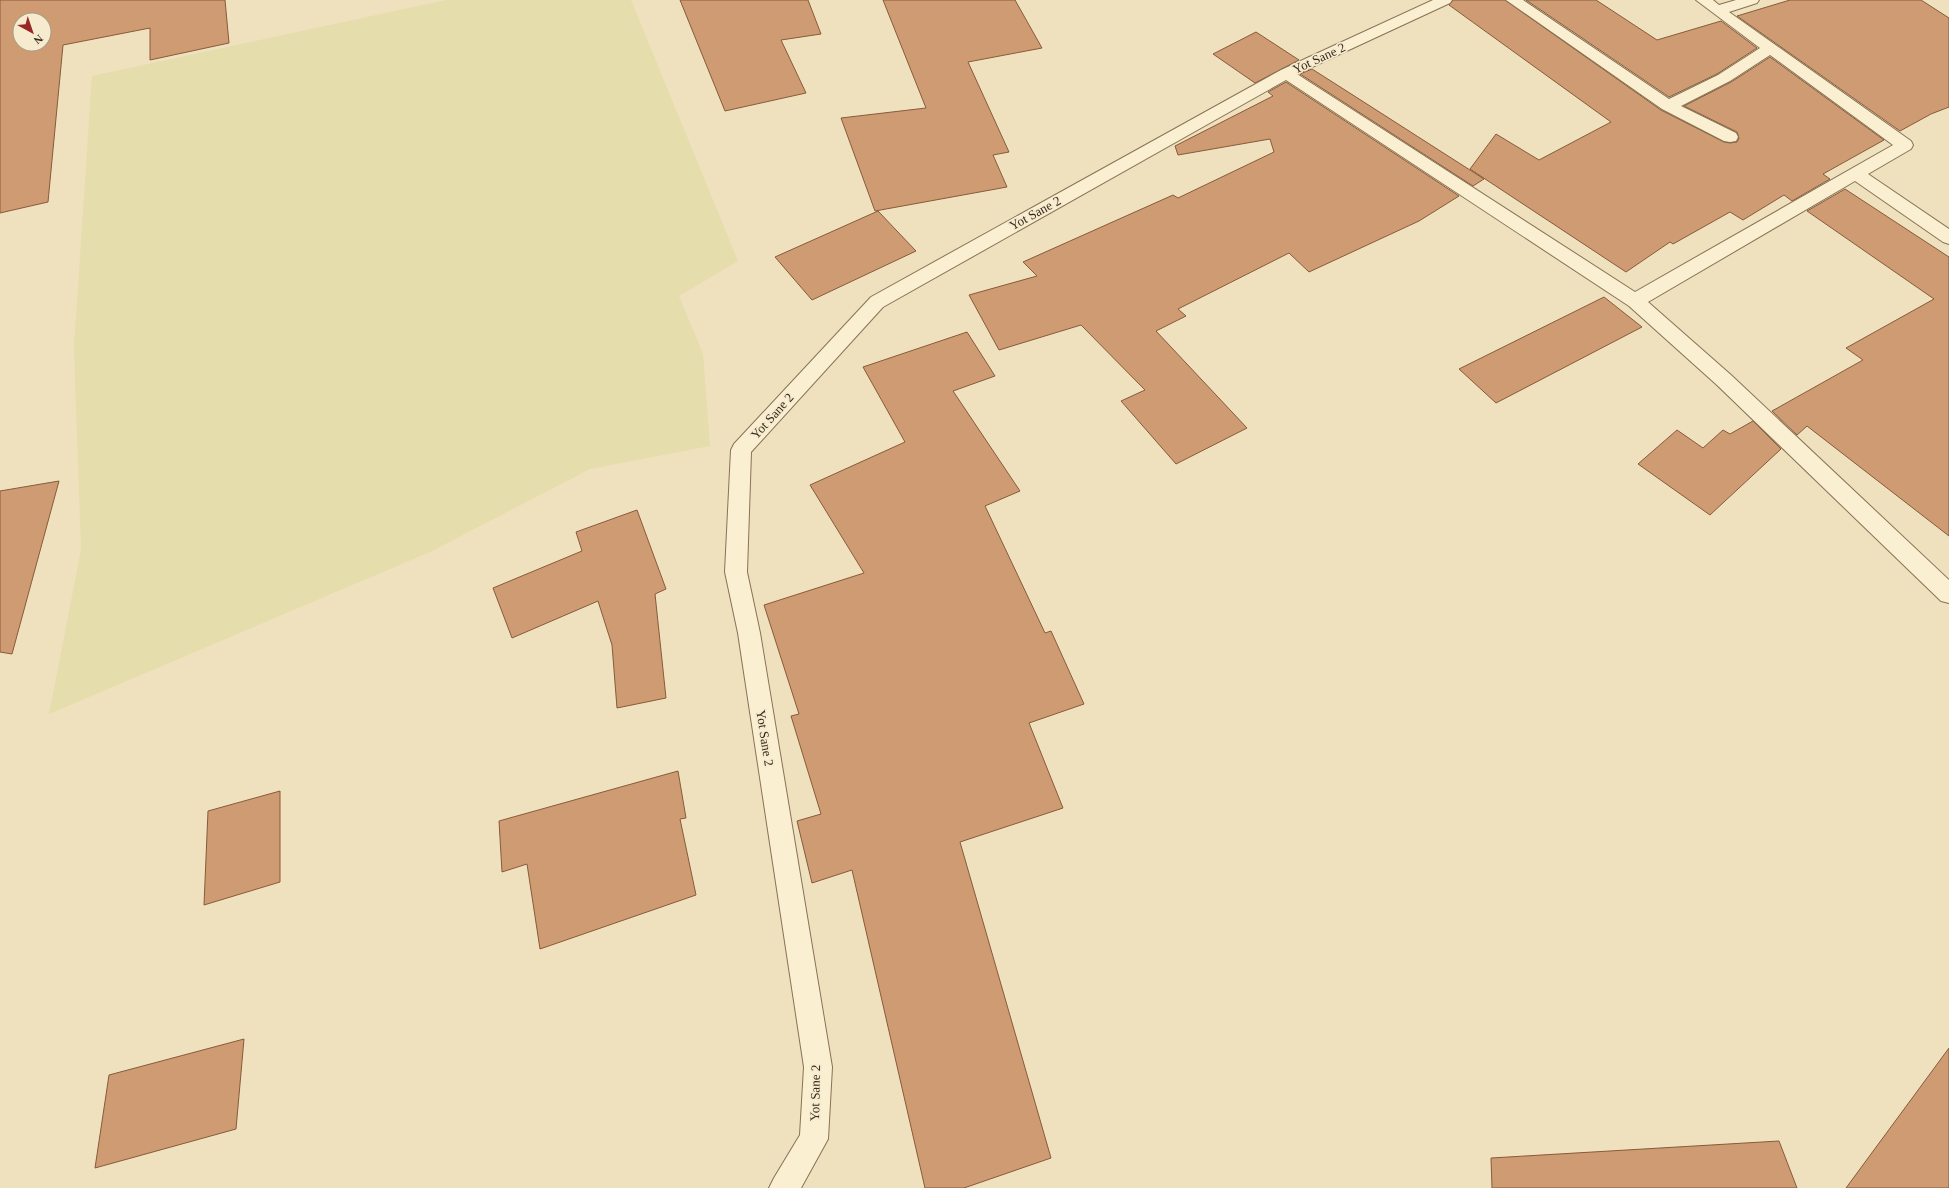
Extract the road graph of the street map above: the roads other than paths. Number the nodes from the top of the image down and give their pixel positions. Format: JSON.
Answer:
{"nodes":[{"id":1,"x":1445,"y":0,"type":"edge"},
{"id":2,"x":1513,"y":0,"type":"edge"},
{"id":3,"x":1703,"y":0,"type":"edge"},
{"id":4,"x":1752,"y":0,"type":"edge"},
{"id":5,"x":1718,"y":10,"type":"junction"},
{"id":6,"x":1771,"y":48,"type":"junction"},
{"id":7,"x":1286,"y":73,"type":"junction"},
{"id":8,"x":1668,"y":106,"type":"junction"},
{"id":9,"x":1730,"y":137,"type":"dead end"},
{"id":10,"x":1855,"y":173,"type":"junction"},
{"id":11,"x":1949,"y":238,"type":"edge"},
{"id":12,"x":1636,"y":301,"type":"junction"},
{"id":13,"x":1947,"y":588,"type":"edge"},
{"id":14,"x":784,"y":1188,"type":"edge"}],
"edges":[{"from":1,"to":7,"type":"street","name":"Yot Sane 2"},
{"from":2,"to":8,"type":"street"},
{"from":3,"to":5,"type":"street"},
{"from":4,"to":5,"type":"street"},
{"from":5,"to":6,"type":"street"},
{"from":6,"to":8,"type":"street"},
{"from":6,"to":10,"type":"street"},
{"from":7,"to":12,"type":"street"},
{"from":7,"to":14,"type":"street","name":"Yot Sane 2"},
{"from":8,"to":9,"type":"street"},
{"from":10,"to":11,"type":"street"},
{"from":10,"to":12,"type":"street"},
{"from":12,"to":13,"type":"street"}]}
